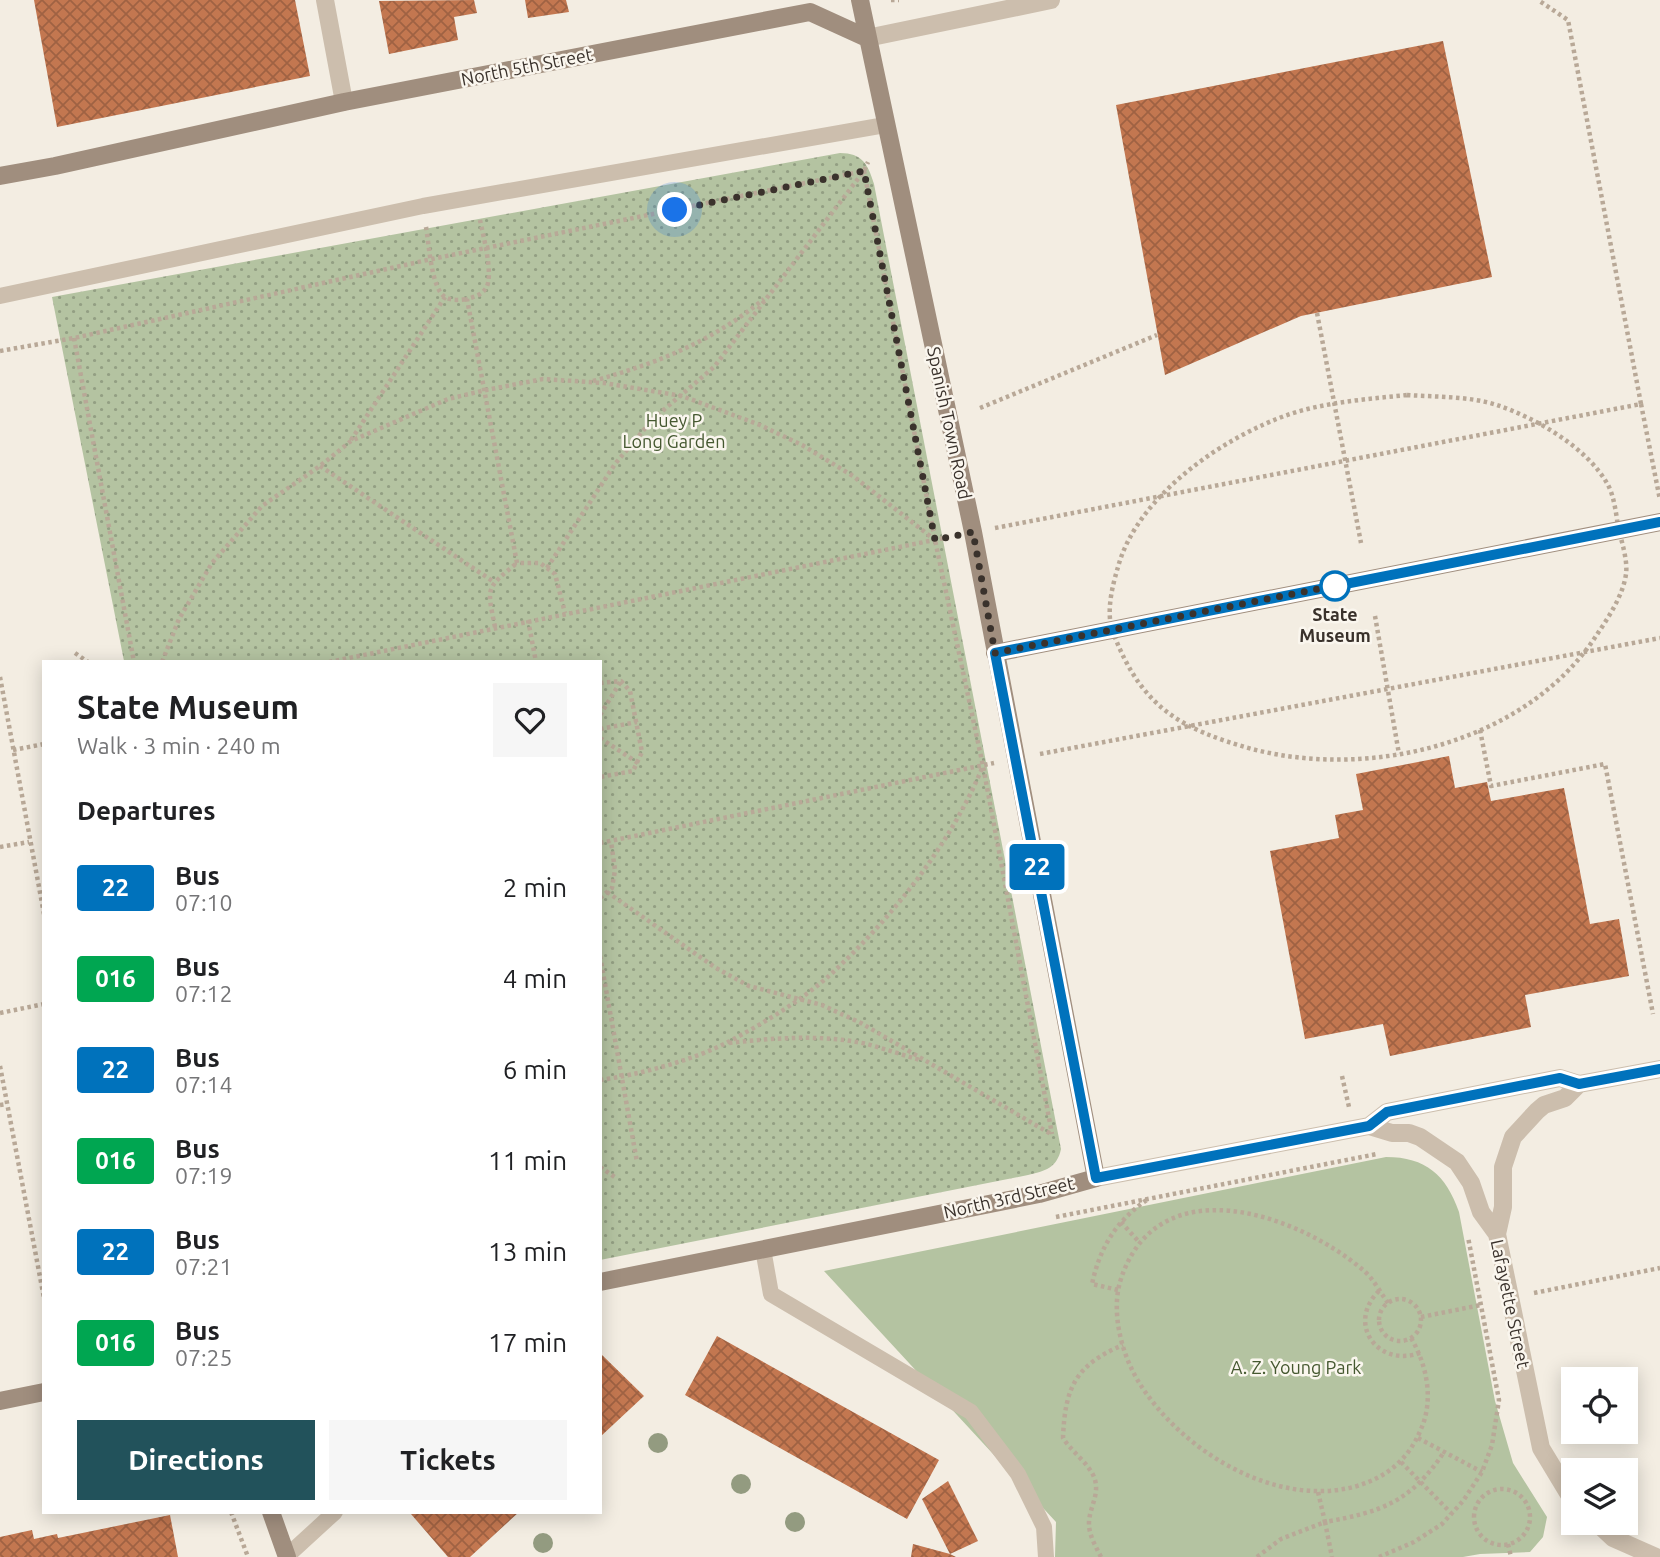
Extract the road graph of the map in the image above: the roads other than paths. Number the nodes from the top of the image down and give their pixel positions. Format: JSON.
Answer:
{"nodes":[{"id":1,"x":325,"y":0,"type":"edge"},
{"id":2,"x":860,"y":0,"type":"edge"},
{"id":3,"x":1051,"y":0,"type":"edge"},
{"id":4,"x":867,"y":38,"type":"junction"},
{"id":5,"x":344,"y":102,"type":"junction"},
{"id":6,"x":885,"y":125,"type":"junction"},
{"id":7,"x":0,"y":176,"type":"edge"},
{"id":8,"x":3,"y":295,"type":"edge"},
{"id":9,"x":1660,"y":522,"type":"edge"},
{"id":10,"x":995,"y":653,"type":"junction"},
{"id":11,"x":1660,"y":1069,"type":"edge"},
{"id":12,"x":1579,"y":1084,"type":"junction"},
{"id":13,"x":1369,"y":1126,"type":"junction"},
{"id":14,"x":1096,"y":1178,"type":"junction"},
{"id":15,"x":1497,"y":1234,"type":"junction"},
{"id":16,"x":763,"y":1249,"type":"junction"},
{"id":17,"x":602,"y":1282,"type":"edge"},
{"id":18,"x":42,"y":1392,"type":"edge"},
{"id":19,"x":0,"y":1401,"type":"edge"},
{"id":20,"x":1561,"y":1482,"type":"edge"},
{"id":21,"x":272,"y":1514,"type":"edge"},
{"id":22,"x":333,"y":1514,"type":"edge"},
{"id":23,"x":1610,"y":1535,"type":"edge"},
{"id":24,"x":287,"y":1556,"type":"edge"},
{"id":25,"x":1046,"y":1557,"type":"edge"},
{"id":26,"x":1656,"y":1557,"type":"edge"}],
"edges":[{"from":1,"to":5,"type":"street"},
{"from":2,"to":4,"type":"street","name":"Spanish Town Road"},
{"from":3,"to":4,"type":"street"},
{"from":4,"to":5,"type":"street","name":"North 5th Street"},
{"from":4,"to":6,"type":"street","name":"Spanish Town Road"},
{"from":5,"to":7,"type":"street","name":"North 5th Street"},
{"from":6,"to":8,"type":"lane"},
{"from":6,"to":10,"type":"street","name":"Spanish Town Road"},
{"from":9,"to":10,"type":"street"},
{"from":10,"to":14,"type":"street","name":"Spanish Town Road"},
{"from":11,"to":12,"type":"street","name":"North 3rd Street"},
{"from":12,"to":13,"type":"street","name":"North 3rd Street"},
{"from":12,"to":15,"type":"street"},
{"from":13,"to":14,"type":"street","name":"North 3rd Street"},
{"from":13,"to":15,"type":"street","name":"Lafayette Street"},
{"from":14,"to":16,"type":"street","name":"North 3rd Street"},
{"from":15,"to":20,"type":"street","name":"Lafayette Street"},
{"from":16,"to":17,"type":"street","name":"North 3rd Street"},
{"from":16,"to":25,"type":"lane"},
{"from":18,"to":19,"type":"street"},
{"from":21,"to":24,"type":"street"},
{"from":22,"to":24,"type":"lane"},
{"from":23,"to":26,"type":"street"}]}
